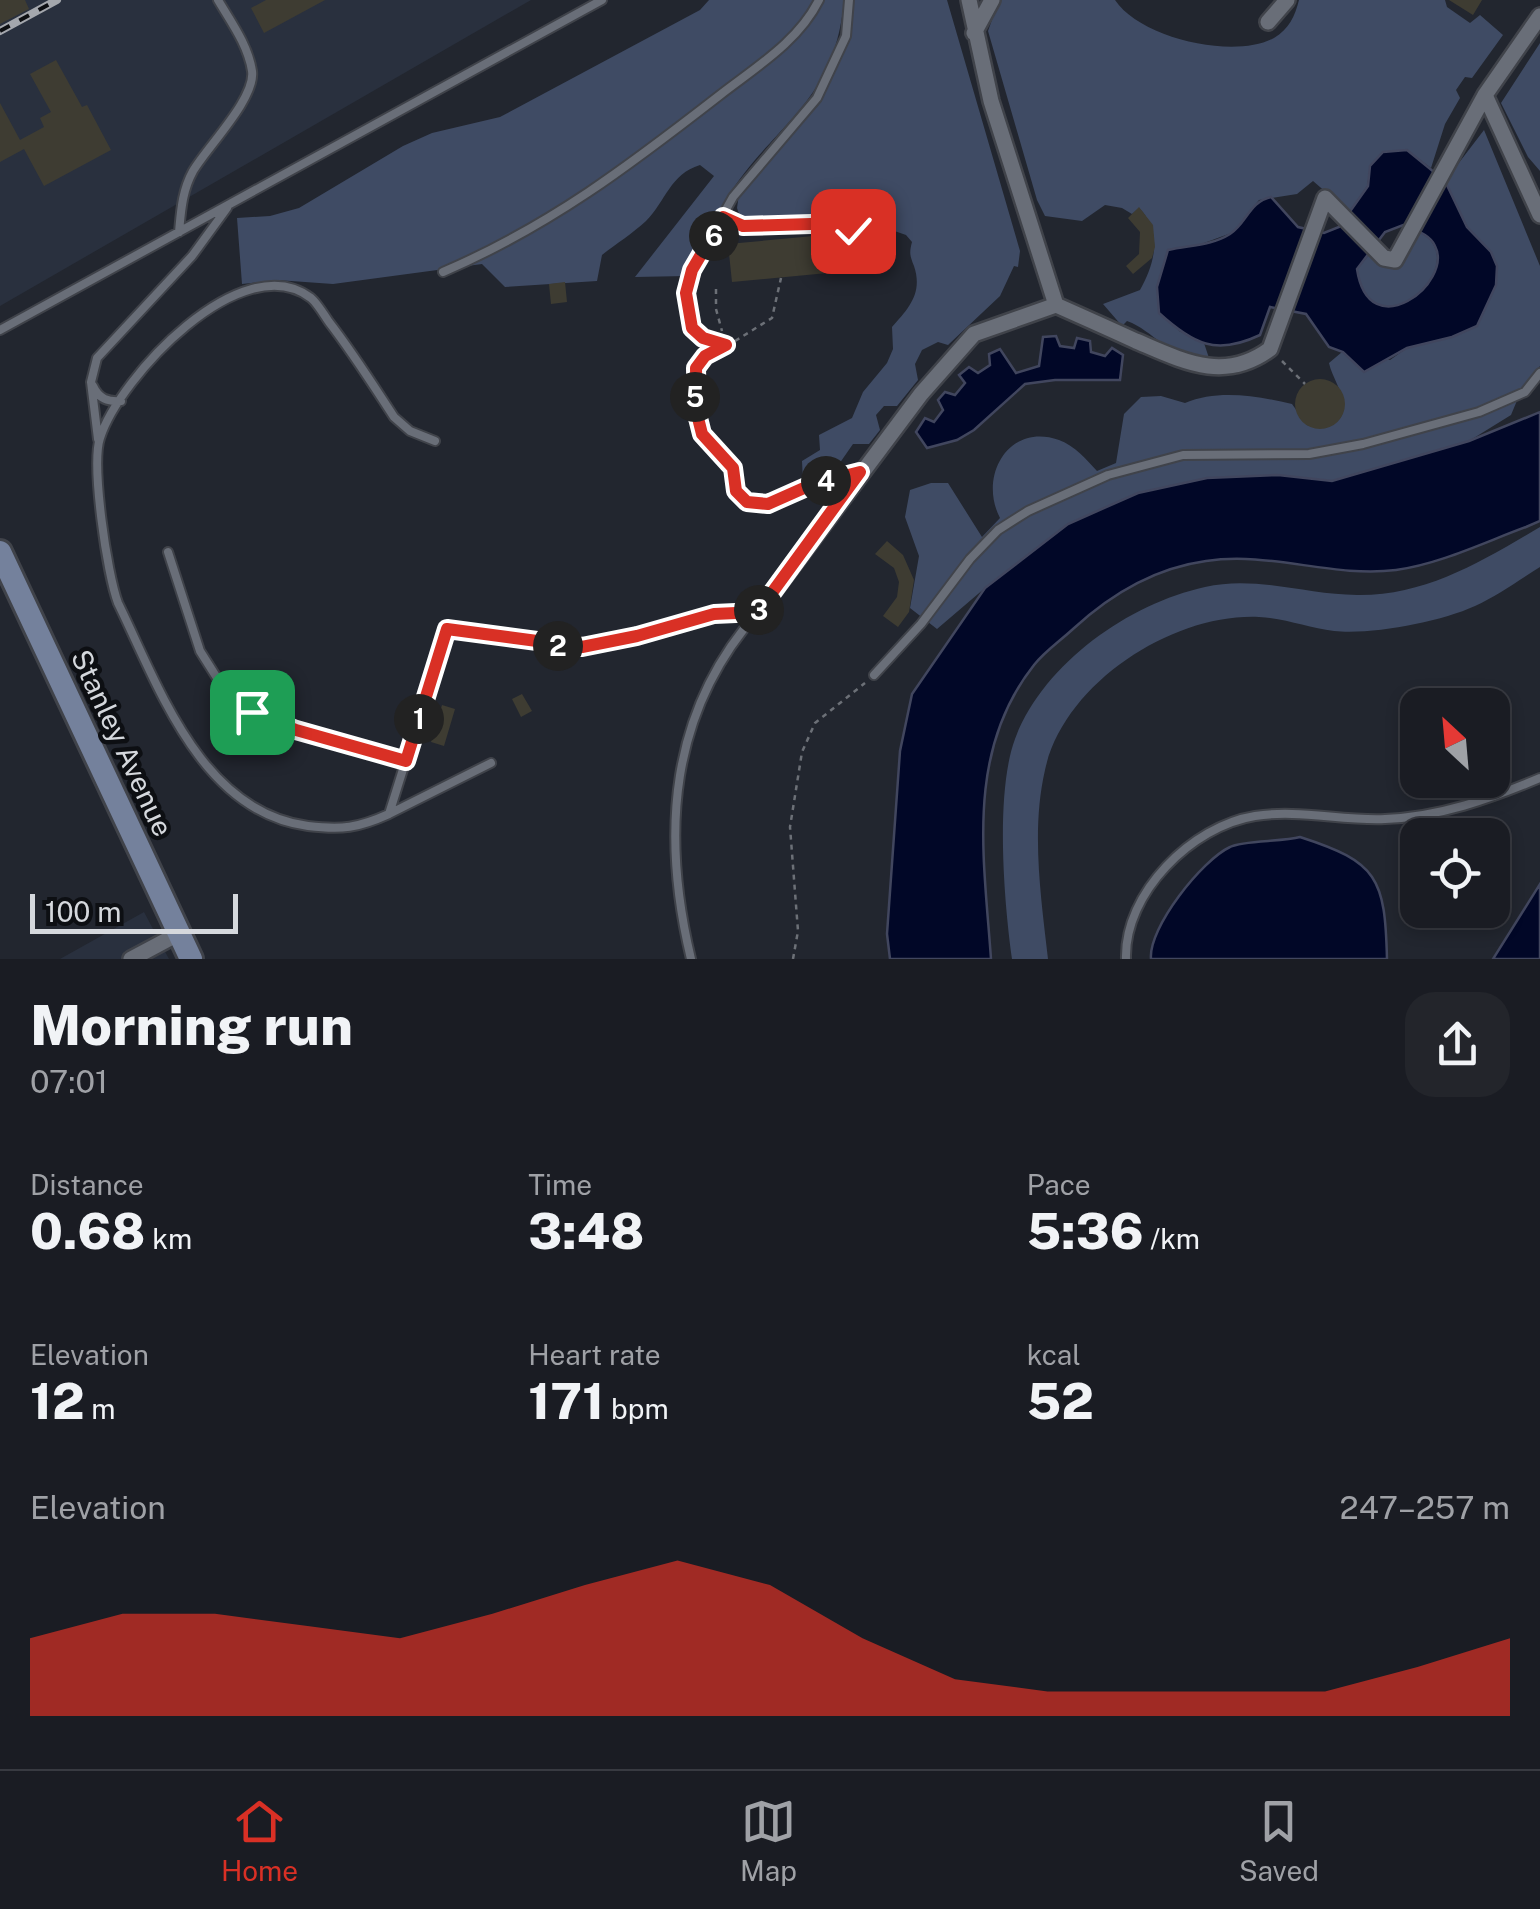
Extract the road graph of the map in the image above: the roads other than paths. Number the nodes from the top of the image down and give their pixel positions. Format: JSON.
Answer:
{"nodes":[{"id":1,"x":218,"y":0,"type":"edge"},
{"id":2,"x":602,"y":0,"type":"edge"},
{"id":3,"x":819,"y":0,"type":"edge"},
{"id":4,"x":849,"y":0,"type":"edge"},
{"id":5,"x":969,"y":0,"type":"edge"},
{"id":6,"x":992,"y":0,"type":"edge"},
{"id":7,"x":1287,"y":0,"type":"edge"},
{"id":8,"x":1540,"y":16,"type":"edge"},
{"id":9,"x":1268,"y":22,"type":"dead end"},
{"id":10,"x":974,"y":33,"type":"junction"},
{"id":11,"x":1484,"y":95,"type":"junction"},
{"id":12,"x":1536,"y":195,"type":"edge"},
{"id":13,"x":230,"y":205,"type":"junction"},
{"id":14,"x":1540,"y":216,"type":"edge"},
{"id":15,"x":723,"y":217,"type":"junction"},
{"id":16,"x":853,"y":231,"type":"dead end"},
{"id":17,"x":179,"y":232,"type":"junction"},
{"id":18,"x":444,"y":272,"type":"dead end"},
{"id":19,"x":1056,"y":305,"type":"junction"},
{"id":20,"x":0,"y":330,"type":"edge"},
{"id":21,"x":726,"y":345,"type":"road end"},
{"id":22,"x":1540,"y":374,"type":"edge"},
{"id":23,"x":91,"y":382,"type":"junction"},
{"id":24,"x":121,"y":401,"type":"junction"},
{"id":25,"x":435,"y":441,"type":"dead end"},
{"id":26,"x":98,"y":442,"type":"junction"},
{"id":27,"x":0,"y":552,"type":"edge"},
{"id":28,"x":168,"y":552,"type":"dead end"},
{"id":29,"x":758,"y":612,"type":"junction"},
{"id":30,"x":874,"y":675,"type":"road end"},
{"id":31,"x":406,"y":761,"type":"junction"},
{"id":32,"x":491,"y":763,"type":"dead end"},
{"id":33,"x":1540,"y":778,"type":"edge"},
{"id":34,"x":389,"y":814,"type":"junction"},
{"id":35,"x":178,"y":934,"type":"junction"},
{"id":36,"x":131,"y":959,"type":"edge"},
{"id":37,"x":191,"y":959,"type":"edge"},
{"id":38,"x":691,"y":959,"type":"edge"},
{"id":39,"x":1126,"y":959,"type":"edge"}],
"edges":[{"from":1,"to":17,"type":"lane"},
{"from":2,"to":13,"type":"lane"},
{"from":3,"to":18,"type":"lane"},
{"from":4,"to":15,"type":"lane"},
{"from":5,"to":10,"type":"street"},
{"from":6,"to":10,"type":"street"},
{"from":7,"to":9,"type":"street"},
{"from":8,"to":11,"type":"street"},
{"from":10,"to":19,"type":"street"},
{"from":11,"to":12,"type":"street"},
{"from":11,"to":19,"type":"street"},
{"from":12,"to":14,"type":"street"},
{"from":13,"to":17,"type":"lane"},
{"from":13,"to":23,"type":"lane"},
{"from":15,"to":16,"type":"lane"},
{"from":15,"to":21,"type":"lane"},
{"from":17,"to":20,"type":"lane"},
{"from":19,"to":29,"type":"street"},
{"from":22,"to":30,"type":"lane"},
{"from":23,"to":24,"type":"lane"},
{"from":23,"to":26,"type":"lane"},
{"from":24,"to":25,"type":"lane"},
{"from":24,"to":26,"type":"lane"},
{"from":26,"to":34,"type":"lane"},
{"from":27,"to":35,"type":"main road","name":"Stanley Avenue"},
{"from":28,"to":31,"type":"lane"},
{"from":29,"to":31,"type":"lane"},
{"from":29,"to":38,"type":"lane"},
{"from":31,"to":34,"type":"lane"},
{"from":32,"to":34,"type":"lane"},
{"from":33,"to":39,"type":"lane"},
{"from":35,"to":36,"type":"street"},
{"from":35,"to":37,"type":"main road","name":"Stanley Avenue"}]}
